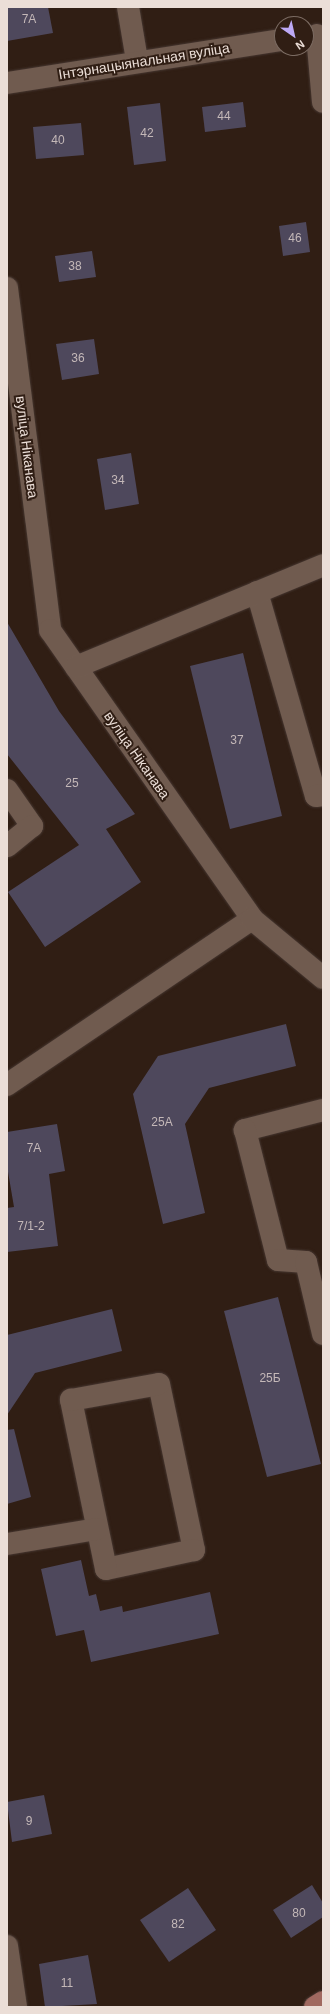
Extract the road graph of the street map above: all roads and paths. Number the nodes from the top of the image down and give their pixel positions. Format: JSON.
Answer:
{"nodes":[{"id":1,"x":128,"y":7,"type":"edge"},
{"id":2,"x":315,"y":35,"type":"edge"},
{"id":3,"x":274,"y":41,"type":"edge"},
{"id":4,"x":137,"y":60,"type":"junction"},
{"id":5,"x":7,"y":83,"type":"edge"},
{"id":6,"x":323,"y":102,"type":"edge"},
{"id":7,"x":7,"y":288,"type":"edge"},
{"id":8,"x":323,"y":565,"type":"edge"},
{"id":9,"x":257,"y":592,"type":"junction"},
{"id":10,"x":76,"y":667,"type":"junction"},
{"id":11,"x":7,"y":790,"type":"edge"},
{"id":12,"x":323,"y":795,"type":"edge"},
{"id":13,"x":7,"y":846,"type":"edge"},
{"id":14,"x":252,"y":919,"type":"junction"},
{"id":15,"x":323,"y":978,"type":"edge"},
{"id":16,"x":7,"y":1085,"type":"edge"},
{"id":17,"x":323,"y":1110,"type":"edge"},
{"id":18,"x":315,"y":1259,"type":"edge"},
{"id":19,"x":323,"y":1334,"type":"edge"},
{"id":20,"x":97,"y":1529,"type":"junction"},
{"id":21,"x":7,"y":1544,"type":"edge"},
{"id":22,"x":7,"y":1946,"type":"edge"},
{"id":23,"x":323,"y":2002,"type":"edge"},
{"id":24,"x":16,"y":2007,"type":"edge"},
{"id":25,"x":316,"y":2007,"type":"edge"}],
"edges":[{"from":1,"to":4,"type":"street"},
{"from":2,"to":6,"type":"street"},
{"from":3,"to":4,"type":"street","name":"Інтэрнацыянальная вуліца"},
{"from":4,"to":5,"type":"street","name":"Інтэрнацыянальная вуліца"},
{"from":7,"to":10,"type":"street","name":"вуліца Ніканава"},
{"from":8,"to":9,"type":"street"},
{"from":9,"to":10,"type":"street"},
{"from":9,"to":12,"type":"street"},
{"from":10,"to":14,"type":"street","name":"вуліца Ніканава"},
{"from":11,"to":13,"type":"street"},
{"from":14,"to":15,"type":"street","name":"вуліца Ніканава"},
{"from":14,"to":16,"type":"street"},
{"from":17,"to":18,"type":"street"},
{"from":18,"to":19,"type":"street"},
{"from":20,"to":20,"type":"street"},
{"from":20,"to":21,"type":"street"},
{"from":22,"to":24,"type":"street"},
{"from":23,"to":25,"type":"main road"}]}
